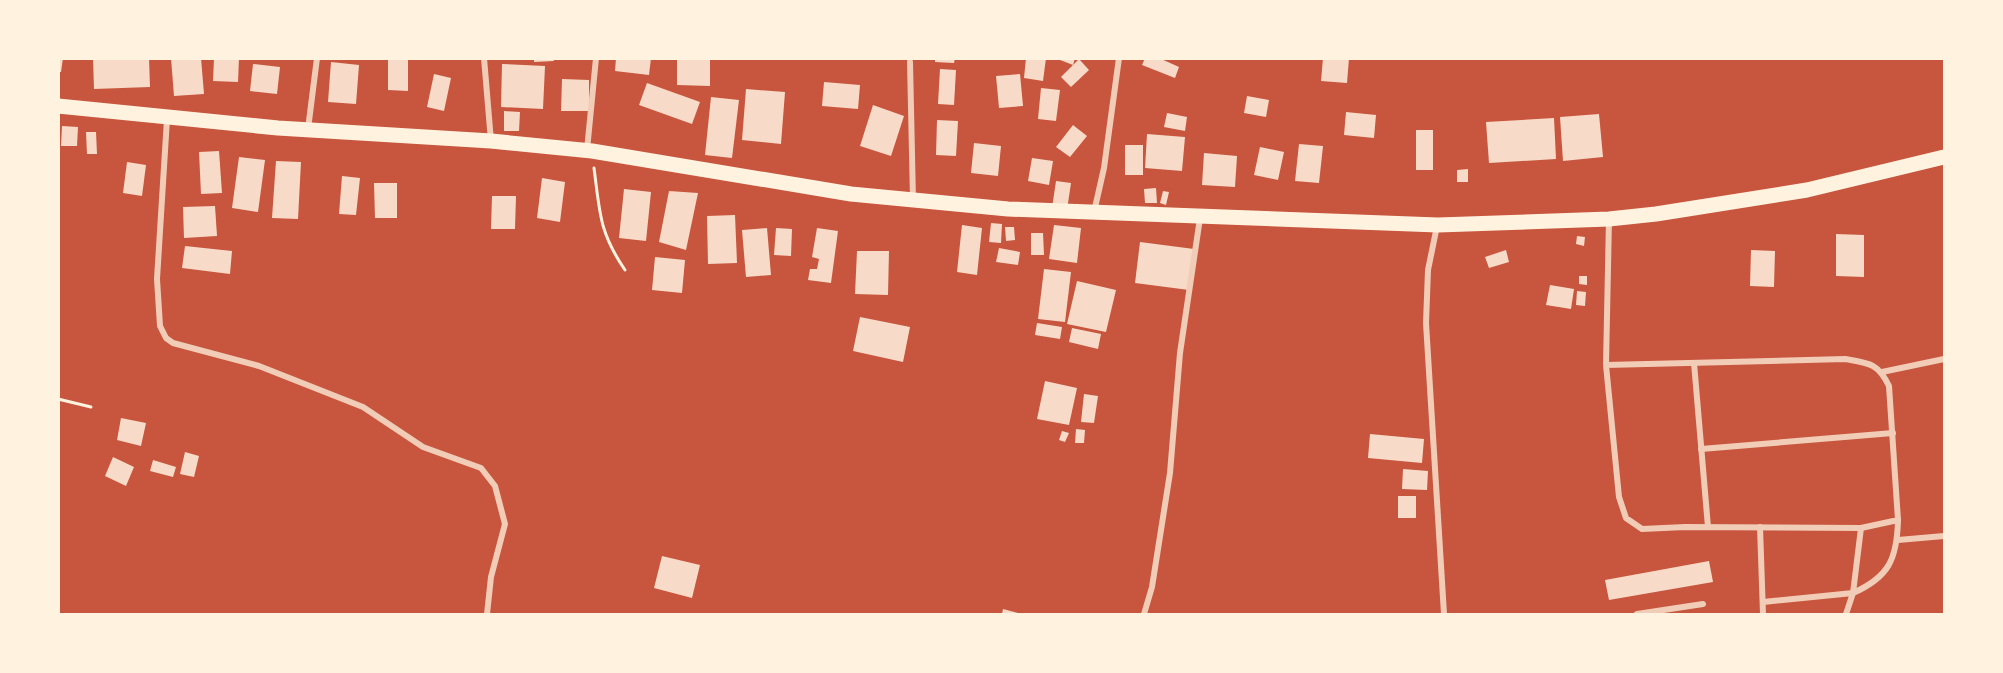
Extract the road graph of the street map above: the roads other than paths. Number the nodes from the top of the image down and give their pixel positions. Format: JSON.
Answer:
{"nodes":[{"id":1,"x":317,"y":58,"type":"edge"},
{"id":2,"x":484,"y":58,"type":"edge"},
{"id":3,"x":596,"y":58,"type":"edge"},
{"id":4,"x":1119,"y":58,"type":"edge"},
{"id":5,"x":910,"y":62,"type":"dead end"},
{"id":6,"x":58,"y":106,"type":"edge"},
{"id":7,"x":167,"y":119,"type":"junction"},
{"id":8,"x":308,"y":130,"type":"junction"},
{"id":9,"x":491,"y":141,"type":"junction"},
{"id":10,"x":590,"y":151,"type":"junction"},
{"id":11,"x":1944,"y":157,"type":"edge"},
{"id":12,"x":914,"y":201,"type":"junction"},
{"id":13,"x":1094,"y":212,"type":"junction"},
{"id":14,"x":1200,"y":217,"type":"junction"},
{"id":15,"x":1609,"y":219,"type":"junction"},
{"id":16,"x":1437,"y":225,"type":"junction"},
{"id":17,"x":1944,"y":359,"type":"edge"},
{"id":18,"x":1694,"y":363,"type":"junction"},
{"id":19,"x":1606,"y":365,"type":"junction"},
{"id":20,"x":1882,"y":372,"type":"junction"},
{"id":21,"x":1893,"y":433,"type":"junction"},
{"id":22,"x":1701,"y":450,"type":"junction"},
{"id":23,"x":1898,"y":520,"type":"junction"},
{"id":24,"x":1708,"y":527,"type":"junction"},
{"id":25,"x":1760,"y":527,"type":"junction"},
{"id":26,"x":1861,"y":528,"type":"junction"},
{"id":27,"x":1944,"y":536,"type":"edge"},
{"id":28,"x":1898,"y":540,"type":"junction"},
{"id":29,"x":1853,"y":593,"type":"junction"},
{"id":30,"x":1763,"y":602,"type":"junction"},
{"id":31,"x":1703,"y":604,"type":"dead end"},
{"id":32,"x":487,"y":615,"type":"edge"},
{"id":33,"x":1144,"y":615,"type":"edge"},
{"id":34,"x":1444,"y":615,"type":"edge"},
{"id":35,"x":1637,"y":615,"type":"edge"},
{"id":36,"x":1763,"y":615,"type":"edge"},
{"id":37,"x":1846,"y":615,"type":"edge"}],
"edges":[{"from":1,"to":8,"type":"street"},
{"from":2,"to":9,"type":"street"},
{"from":3,"to":10,"type":"street"},
{"from":4,"to":13,"type":"street"},
{"from":5,"to":12,"type":"street"},
{"from":6,"to":7,"type":"main road"},
{"from":7,"to":8,"type":"main road"},
{"from":7,"to":32,"type":"street"},
{"from":8,"to":9,"type":"main road"},
{"from":9,"to":10,"type":"main road"},
{"from":10,"to":12,"type":"main road"},
{"from":11,"to":15,"type":"main road"},
{"from":12,"to":13,"type":"main road"},
{"from":13,"to":14,"type":"main road"},
{"from":14,"to":16,"type":"main road"},
{"from":14,"to":33,"type":"street"},
{"from":15,"to":16,"type":"main road"},
{"from":15,"to":19,"type":"street"},
{"from":16,"to":34,"type":"street"},
{"from":17,"to":20,"type":"street"},
{"from":18,"to":19,"type":"street"},
{"from":18,"to":20,"type":"street"},
{"from":18,"to":22,"type":"street"},
{"from":19,"to":24,"type":"street"},
{"from":20,"to":21,"type":"street"},
{"from":21,"to":22,"type":"street"},
{"from":21,"to":23,"type":"street"},
{"from":22,"to":24,"type":"street"},
{"from":23,"to":26,"type":"street"},
{"from":23,"to":28,"type":"street"},
{"from":24,"to":25,"type":"street"},
{"from":25,"to":26,"type":"street"},
{"from":25,"to":30,"type":"street"},
{"from":26,"to":29,"type":"street"},
{"from":27,"to":28,"type":"street"},
{"from":28,"to":29,"type":"street"},
{"from":29,"to":30,"type":"street"},
{"from":29,"to":37,"type":"street"},
{"from":30,"to":36,"type":"street"},
{"from":31,"to":35,"type":"street"}]}
